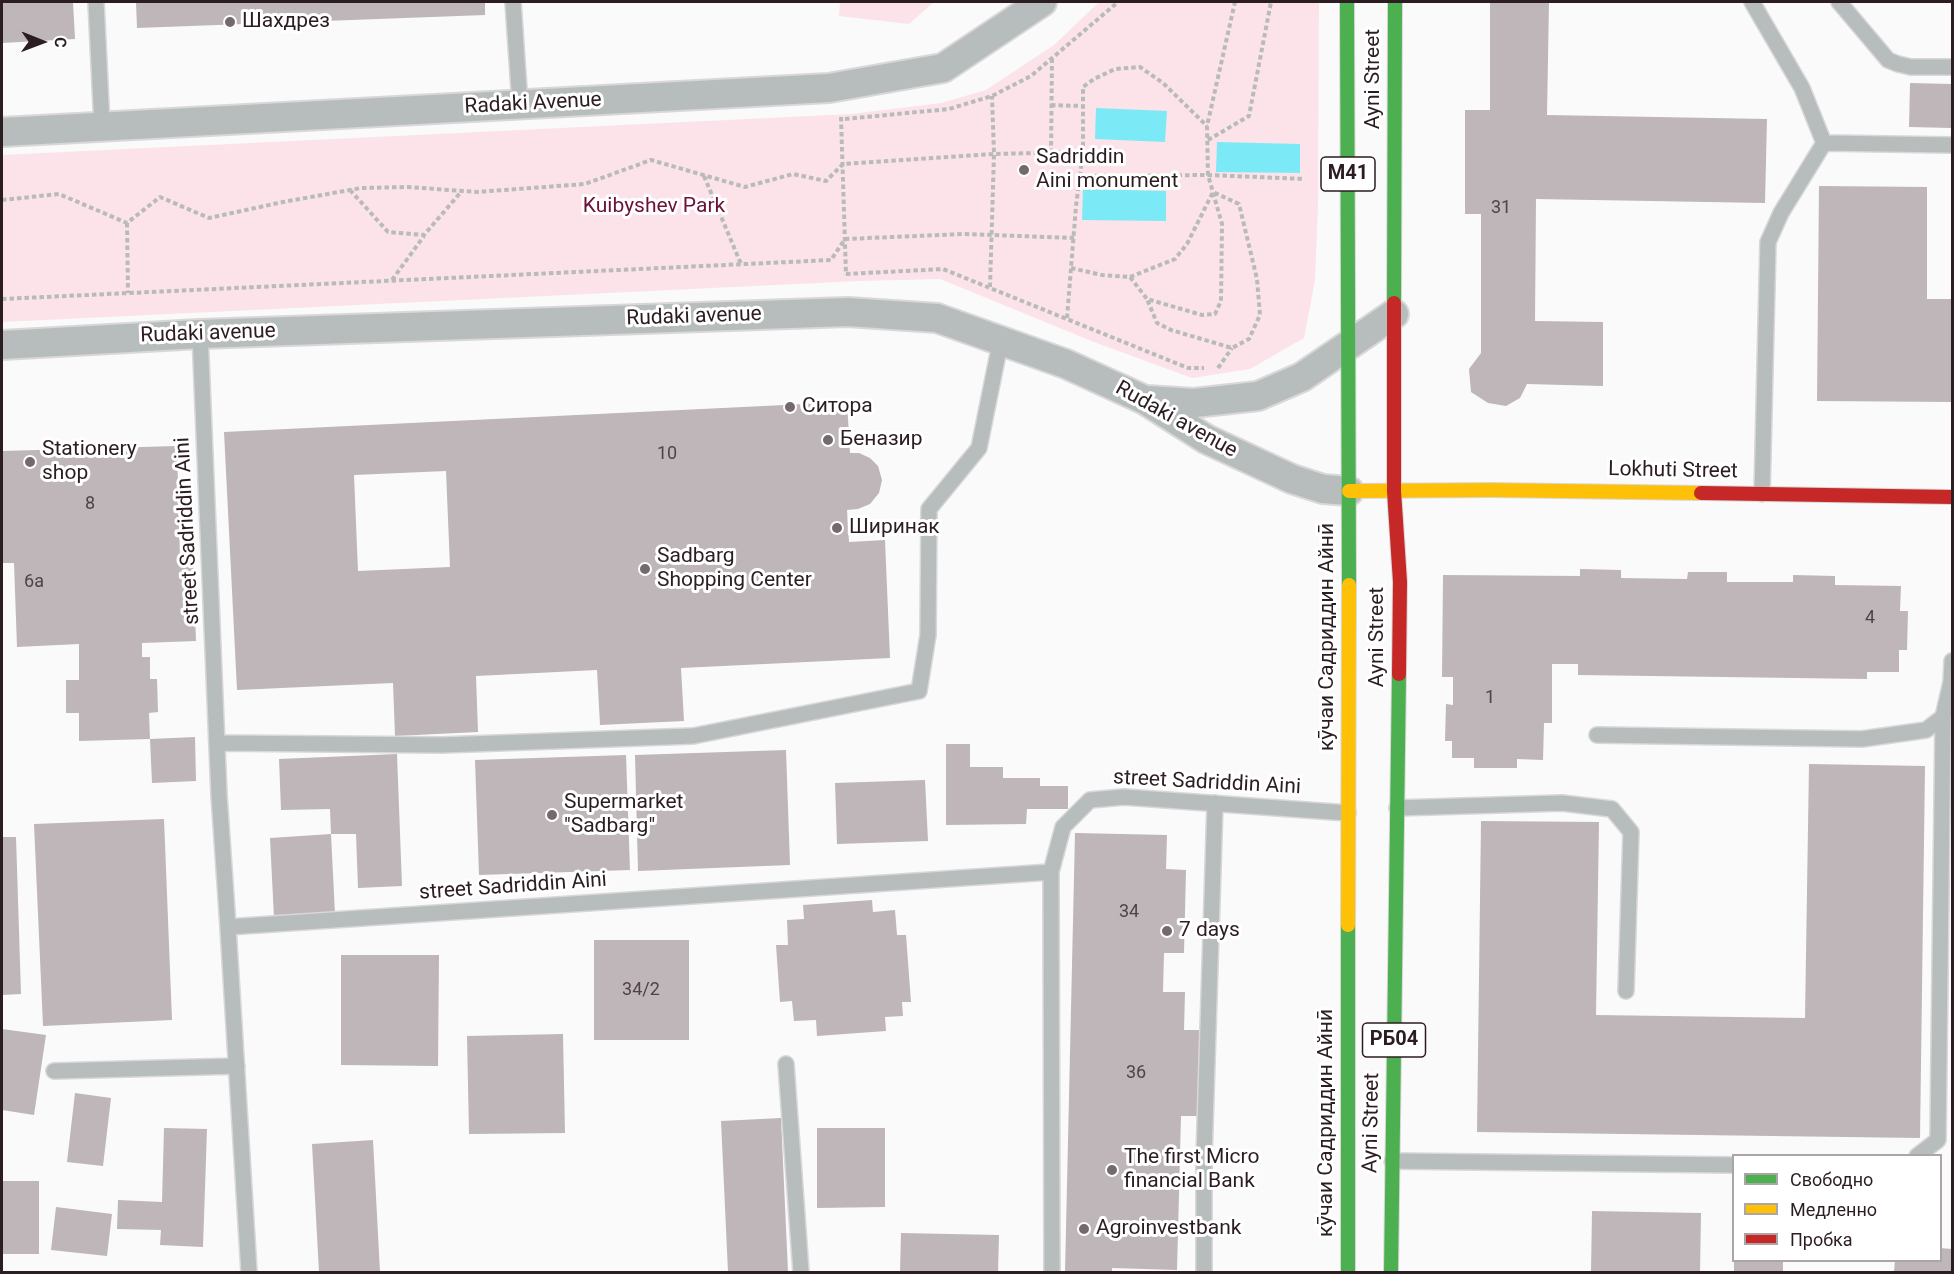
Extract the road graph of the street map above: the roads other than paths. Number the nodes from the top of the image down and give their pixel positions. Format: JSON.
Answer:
{"nodes":[{"id":1,"x":96,"y":2,"type":"edge"},
{"id":2,"x":513,"y":2,"type":"edge"},
{"id":3,"x":1042,"y":2,"type":"edge"},
{"id":4,"x":1347,"y":2,"type":"edge"},
{"id":5,"x":1395,"y":2,"type":"edge"},
{"id":6,"x":1752,"y":2,"type":"edge"},
{"id":7,"x":1839,"y":2,"type":"edge"},
{"id":8,"x":1953,"y":67,"type":"edge"},
{"id":9,"x":520,"y":104,"type":"junction"},
{"id":10,"x":102,"y":126,"type":"junction"},
{"id":11,"x":2,"y":132,"type":"edge"},
{"id":12,"x":1824,"y":143,"type":"junction"},
{"id":13,"x":1953,"y":145,"type":"edge"},
{"id":14,"x":1394,"y":314,"type":"junction"},
{"id":15,"x":200,"y":334,"type":"junction"},
{"id":16,"x":1001,"y":339,"type":"junction"},
{"id":17,"x":2,"y":345,"type":"edge"},
{"id":18,"x":1350,"y":346,"type":"junction"},
{"id":19,"x":1145,"y":400,"type":"junction"},
{"id":20,"x":1349,"y":491,"type":"junction"},
{"id":21,"x":1394,"y":491,"type":"junction"},
{"id":22,"x":1762,"y":494,"type":"junction"},
{"id":23,"x":1953,"y":497,"type":"edge"},
{"id":24,"x":1953,"y":662,"type":"edge"},
{"id":25,"x":1943,"y":717,"type":"junction"},
{"id":26,"x":1597,"y":735,"type":"dead end"},
{"id":27,"x":218,"y":743,"type":"junction"},
{"id":28,"x":1215,"y":803,"type":"junction"},
{"id":29,"x":1397,"y":808,"type":"junction"},
{"id":30,"x":1348,"y":813,"type":"junction"},
{"id":31,"x":1051,"y":872,"type":"junction"},
{"id":32,"x":228,"y":927,"type":"junction"},
{"id":33,"x":1626,"y":991,"type":"dead end"},
{"id":34,"x":786,"y":1064,"type":"dead end"},
{"id":35,"x":237,"y":1066,"type":"junction"},
{"id":36,"x":54,"y":1071,"type":"dead end"},
{"id":37,"x":1918,"y":1154,"type":"edge"},
{"id":38,"x":1392,"y":1161,"type":"junction"},
{"id":39,"x":1732,"y":1165,"type":"edge"},
{"id":40,"x":249,"y":1272,"type":"edge"},
{"id":41,"x":801,"y":1272,"type":"edge"},
{"id":42,"x":1052,"y":1272,"type":"edge"},
{"id":43,"x":1204,"y":1272,"type":"edge"},
{"id":44,"x":1348,"y":1272,"type":"edge"},
{"id":45,"x":1391,"y":1272,"type":"edge"}],
"edges":[{"from":1,"to":10,"type":"lane"},
{"from":2,"to":9,"type":"lane"},
{"from":3,"to":9,"type":"street","name":"Radaki Avenue"},
{"from":4,"to":18,"type":"main road","name":"кӯчаи Садриддин Айнӣ","number":"M41"},
{"from":5,"to":14,"type":"main road","name":"Ayni Street","number":"M41"},
{"from":6,"to":12,"type":"lane"},
{"from":7,"to":8,"type":"lane"},
{"from":9,"to":10,"type":"street","name":"Radaki Avenue"},
{"from":10,"to":11,"type":"street","name":"Radaki Avenue"},
{"from":12,"to":13,"type":"lane"},
{"from":12,"to":22,"type":"lane"},
{"from":14,"to":18,"type":"street"},
{"from":14,"to":21,"type":"main road","name":"Ayni Street","number":"M41"},
{"from":15,"to":16,"type":"street","name":"Rudaki avenue"},
{"from":15,"to":17,"type":"street","name":"Rudaki avenue"},
{"from":15,"to":27,"type":"lane","name":"street Sadriddin Aini"},
{"from":16,"to":19,"type":"street","name":"Rudaki avenue"},
{"from":16,"to":27,"type":"lane"},
{"from":18,"to":19,"type":"street"},
{"from":18,"to":20,"type":"main road","name":"кӯчаи Садриддин Айнӣ","number":"M41"},
{"from":19,"to":20,"type":"street","name":"Rudaki avenue"},
{"from":20,"to":21,"type":"main road","name":"Lokhuti Street"},
{"from":20,"to":30,"type":"main road","name":"кӯчаи Садриддин Айнӣ","number":"M41"},
{"from":21,"to":22,"type":"main road","name":"Lokhuti Street"},
{"from":21,"to":29,"type":"main road","name":"Ayni Street","number":"M41"},
{"from":22,"to":23,"type":"main road","name":"Lokhuti Street"},
{"from":24,"to":25,"type":"lane"},
{"from":25,"to":26,"type":"lane"},
{"from":25,"to":37,"type":"lane"},
{"from":27,"to":32,"type":"lane","name":"street Sadriddin Aini"},
{"from":28,"to":30,"type":"lane","name":"street Sadriddin Aini"},
{"from":28,"to":31,"type":"lane","name":"street Sadriddin Aini"},
{"from":28,"to":43,"type":"lane"},
{"from":29,"to":33,"type":"lane"},
{"from":29,"to":38,"type":"main road","name":"Ayni Street","number":"РБ04"},
{"from":30,"to":44,"type":"main road","name":"кӯчаи Садриддин Айнӣ","number":"РБ04"},
{"from":31,"to":32,"type":"lane","name":"street Sadriddin Aini"},
{"from":31,"to":42,"type":"lane"},
{"from":32,"to":35,"type":"lane"},
{"from":34,"to":41,"type":"lane"},
{"from":35,"to":36,"type":"lane"},
{"from":35,"to":40,"type":"lane"},
{"from":38,"to":39,"type":"lane"},
{"from":38,"to":45,"type":"main road","name":"Ayni Street","number":"РБ04"}]}
